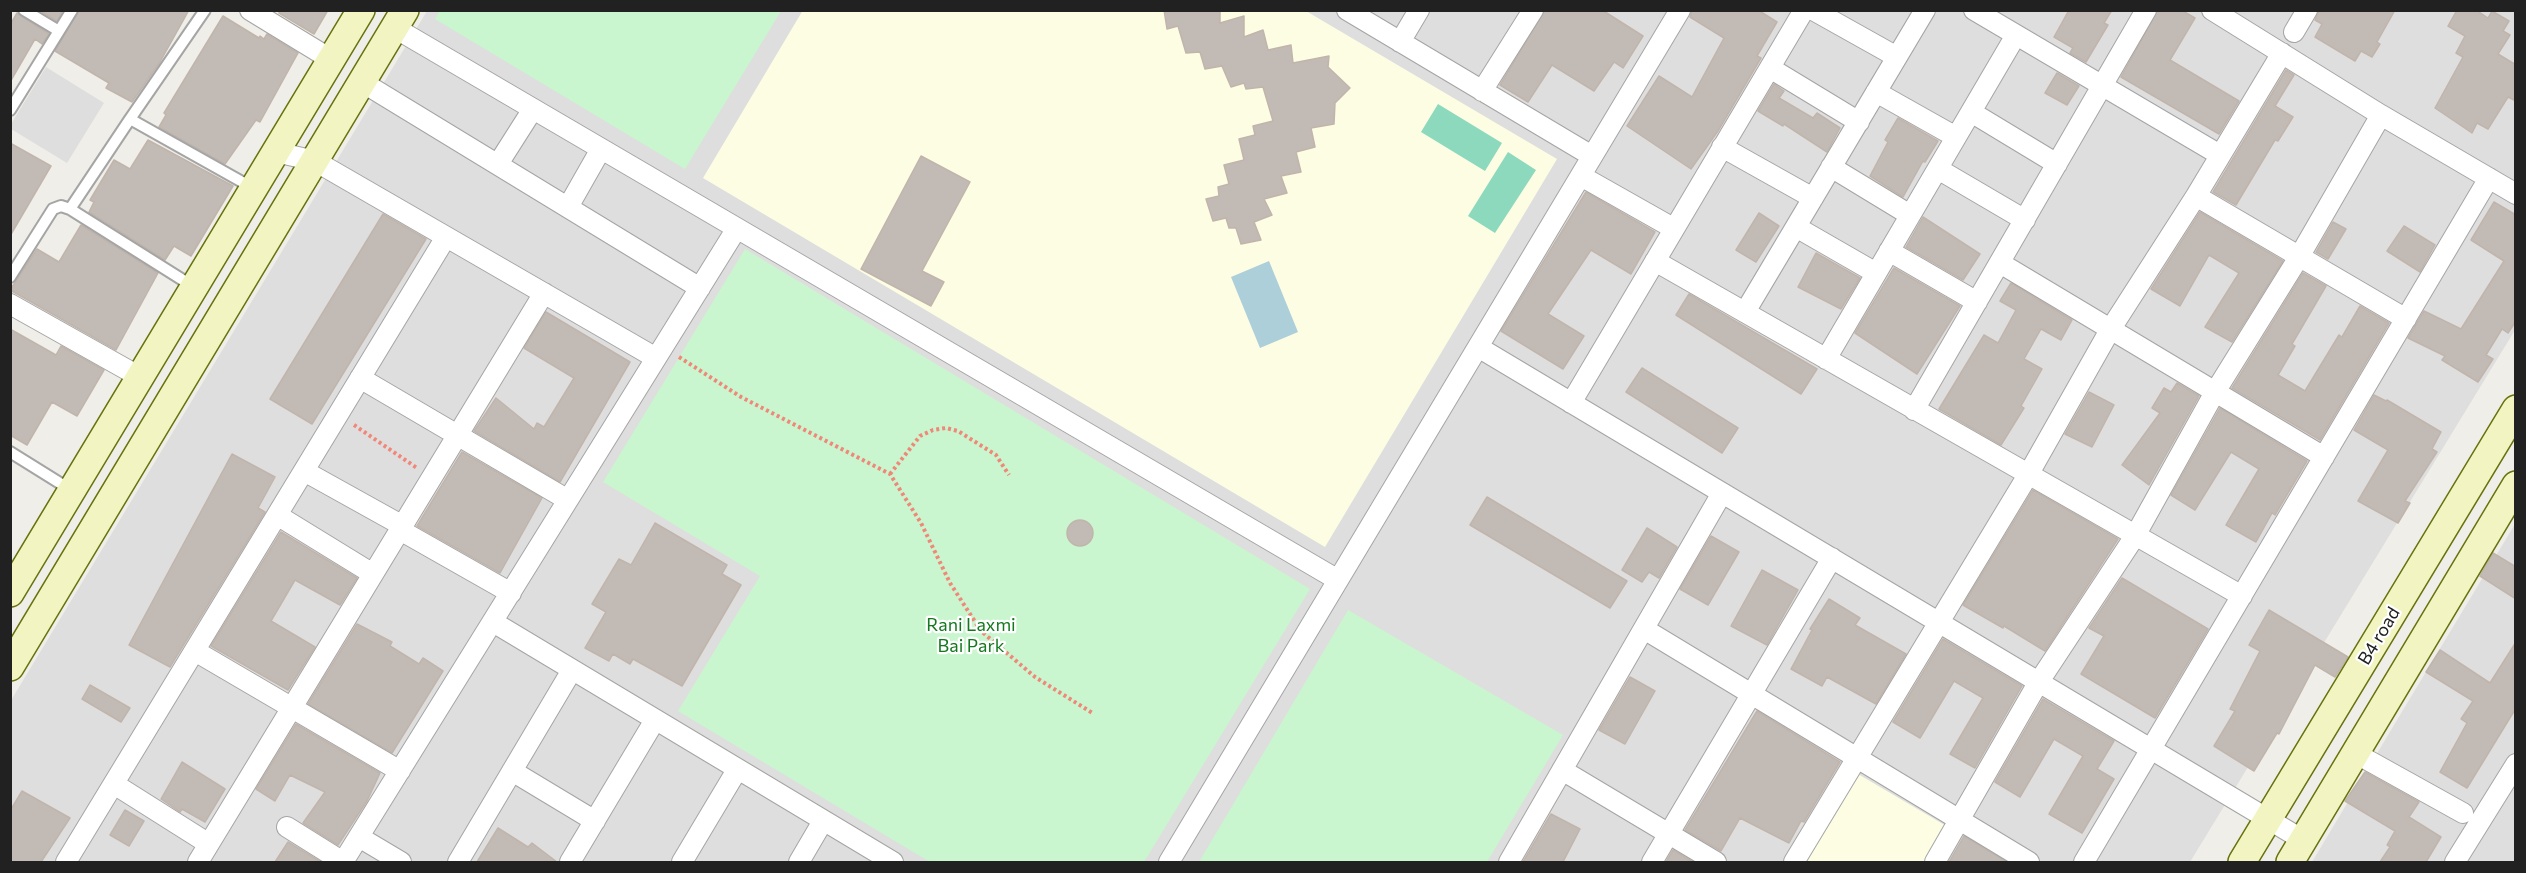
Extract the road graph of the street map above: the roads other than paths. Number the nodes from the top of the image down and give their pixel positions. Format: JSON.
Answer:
{"nodes":[{"id":1,"x":24,"y":10,"type":"edge"},
{"id":2,"x":72,"y":10,"type":"edge"},
{"id":3,"x":205,"y":10,"type":"edge"},
{"id":4,"x":250,"y":10,"type":"edge"},
{"id":5,"x":361,"y":10,"type":"edge"},
{"id":6,"x":1347,"y":10,"type":"edge"},
{"id":7,"x":1419,"y":10,"type":"edge"},
{"id":8,"x":1533,"y":10,"type":"edge"},
{"id":9,"x":1680,"y":10,"type":"edge"},
{"id":10,"x":1804,"y":10,"type":"edge"},
{"id":11,"x":1813,"y":10,"type":"edge"},
{"id":12,"x":1925,"y":10,"type":"edge"},
{"id":13,"x":1974,"y":10,"type":"edge"},
{"id":14,"x":2146,"y":10,"type":"edge"},
{"id":15,"x":2212,"y":10,"type":"edge"},
{"id":16,"x":2307,"y":10,"type":"edge"},
{"id":17,"x":400,"y":19,"type":"edge"},
{"id":18,"x":59,"y":31,"type":"junction"},
{"id":19,"x":2294,"y":32,"type":"joint"},
{"id":20,"x":2016,"y":35,"type":"junction"},
{"id":21,"x":1400,"y":42,"type":"junction"},
{"id":22,"x":2282,"y":53,"type":"junction"},
{"id":23,"x":1897,"y":57,"type":"junction"},
{"id":24,"x":332,"y":60,"type":"junction"},
{"id":25,"x":1770,"y":68,"type":"junction"},
{"id":26,"x":362,"y":82,"type":"junction"},
{"id":27,"x":2103,"y":87,"type":"junction"},
{"id":28,"x":1482,"y":91,"type":"junction"},
{"id":29,"x":1876,"y":92,"type":"junction"},
{"id":30,"x":533,"y":109,"type":"junction"},
{"id":31,"x":10,"y":110,"type":"edge"},
{"id":32,"x":1971,"y":112,"type":"junction"},
{"id":33,"x":2381,"y":115,"type":"junction"},
{"id":34,"x":130,"y":119,"type":"junction"},
{"id":35,"x":1859,"y":122,"type":"junction"},
{"id":36,"x":1956,"y":137,"type":"junction"},
{"id":37,"x":1722,"y":147,"type":"junction"},
{"id":38,"x":601,"y":149,"type":"junction"},
{"id":39,"x":276,"y":152,"type":"junction"},
{"id":40,"x":2220,"y":155,"type":"junction"},
{"id":41,"x":1592,"y":156,"type":"junction"},
{"id":42,"x":315,"y":160,"type":"junction"},
{"id":43,"x":498,"y":164,"type":"junction"},
{"id":44,"x":2057,"y":164,"type":"junction"},
{"id":45,"x":1832,"y":167,"type":"junction"},
{"id":46,"x":1938,"y":169,"type":"junction"},
{"id":47,"x":1581,"y":176,"type":"junction"},
{"id":48,"x":2489,"y":178,"type":"junction"},
{"id":49,"x":254,"y":188,"type":"junction"},
{"id":50,"x":2513,"y":188,"type":"edge"},
{"id":51,"x":2196,"y":196,"type":"junction"},
{"id":52,"x":1813,"y":198,"type":"junction"},
{"id":53,"x":568,"y":207,"type":"junction"},
{"id":54,"x":70,"y":209,"type":"junction"},
{"id":55,"x":1910,"y":215,"type":"junction"},
{"id":56,"x":2025,"y":220,"type":"junction"},
{"id":57,"x":1796,"y":227,"type":"junction"},
{"id":58,"x":736,"y":228,"type":"junction"},
{"id":59,"x":1673,"y":228,"type":"junction"},
{"id":60,"x":446,"y":237,"type":"junction"},
{"id":61,"x":1889,"y":250,"type":"junction"},
{"id":62,"x":2299,"y":257,"type":"junction"},
{"id":63,"x":1655,"y":261,"type":"junction"},
{"id":64,"x":2000,"y":263,"type":"junction"},
{"id":65,"x":1876,"y":273,"type":"junction"},
{"id":66,"x":10,"y":277,"type":"edge"},
{"id":67,"x":194,"y":287,"type":"junction"},
{"id":68,"x":700,"y":288,"type":"junction"},
{"id":69,"x":544,"y":293,"type":"junction"},
{"id":70,"x":1977,"y":302,"type":"junction"},
{"id":71,"x":10,"y":304,"type":"edge"},
{"id":72,"x":1745,"y":312,"type":"junction"},
{"id":73,"x":2406,"y":319,"type":"junction"},
{"id":74,"x":2110,"y":330,"type":"junction"},
{"id":75,"x":1478,"y":347,"type":"junction"},
{"id":76,"x":656,"y":358,"type":"junction"},
{"id":77,"x":1826,"y":359,"type":"junction"},
{"id":78,"x":140,"y":377,"type":"junction"},
{"id":79,"x":360,"y":378,"type":"junction"},
{"id":80,"x":2215,"y":392,"type":"junction"},
{"id":81,"x":1571,"y":402,"type":"junction"},
{"id":82,"x":2516,"y":409,"type":"edge"},
{"id":83,"x":1914,"y":410,"type":"junction"},
{"id":84,"x":458,"y":436,"type":"junction"},
{"id":85,"x":2508,"y":439,"type":"edge"},
{"id":86,"x":10,"y":452,"type":"edge"},
{"id":87,"x":2324,"y":458,"type":"junction"},
{"id":88,"x":304,"y":471,"type":"junction"},
{"id":89,"x":2028,"y":475,"type":"junction"},
{"id":90,"x":2516,"y":485,"type":"edge"},
{"id":91,"x":72,"y":490,"type":"junction"},
{"id":92,"x":1722,"y":493,"type":"junction"},
{"id":93,"x":568,"y":500,"type":"junction"},
{"id":94,"x":277,"y":515,"type":"junction"},
{"id":95,"x":401,"y":528,"type":"junction"},
{"id":96,"x":2135,"y":536,"type":"junction"},
{"id":97,"x":1832,"y":558,"type":"junction"},
{"id":98,"x":373,"y":574,"type":"junction"},
{"id":99,"x":1338,"y":580,"type":"junction"},
{"id":100,"x":11,"y":592,"type":"edge"},
{"id":101,"x":511,"y":593,"type":"junction"},
{"id":102,"x":2242,"y":596,"type":"junction"},
{"id":103,"x":493,"y":622,"type":"junction"},
{"id":104,"x":1940,"y":622,"type":"junction"},
{"id":105,"x":1644,"y":629,"type":"junction"},
{"id":106,"x":195,"y":651,"type":"junction"},
{"id":107,"x":10,"y":667,"type":"edge"},
{"id":108,"x":572,"y":670,"type":"junction"},
{"id":109,"x":2038,"y":683,"type":"junction"},
{"id":110,"x":1752,"y":694,"type":"junction"},
{"id":111,"x":292,"y":708,"type":"junction"},
{"id":112,"x":655,"y":720,"type":"junction"},
{"id":113,"x":2152,"y":749,"type":"junction"},
{"id":114,"x":2355,"y":753,"type":"junction"},
{"id":115,"x":1857,"y":758,"type":"junction"},
{"id":116,"x":2515,"y":765,"type":"edge"},
{"id":117,"x":737,"y":770,"type":"junction"},
{"id":118,"x":1562,"y":770,"type":"junction"},
{"id":119,"x":400,"y":771,"type":"junction"},
{"id":120,"x":512,"y":771,"type":"junction"},
{"id":121,"x":114,"y":784,"type":"junction"},
{"id":122,"x":2463,"y":813,"type":"joint"},
{"id":123,"x":2268,"y":819,"type":"junction"},
{"id":124,"x":1959,"y":820,"type":"junction"},
{"id":125,"x":594,"y":821,"type":"junction"},
{"id":126,"x":823,"y":821,"type":"junction"},
{"id":127,"x":2481,"y":823,"type":"junction"},
{"id":128,"x":287,"y":826,"type":"dead end"},
{"id":129,"x":1669,"y":834,"type":"junction"},
{"id":130,"x":359,"y":837,"type":"junction"},
{"id":131,"x":2303,"y":840,"type":"junction"},
{"id":132,"x":209,"y":844,"type":"junction"},
{"id":133,"x":66,"y":862,"type":"edge"},
{"id":134,"x":198,"y":862,"type":"edge"},
{"id":135,"x":343,"y":862,"type":"edge"},
{"id":136,"x":401,"y":862,"type":"edge"},
{"id":137,"x":458,"y":862,"type":"edge"},
{"id":138,"x":570,"y":862,"type":"edge"},
{"id":139,"x":682,"y":862,"type":"edge"},
{"id":140,"x":799,"y":862,"type":"edge"},
{"id":141,"x":892,"y":862,"type":"edge"},
{"id":142,"x":1169,"y":862,"type":"edge"},
{"id":143,"x":1509,"y":862,"type":"edge"},
{"id":144,"x":1652,"y":862,"type":"edge"},
{"id":145,"x":1716,"y":862,"type":"edge"},
{"id":146,"x":1794,"y":862,"type":"edge"},
{"id":147,"x":1935,"y":862,"type":"edge"},
{"id":148,"x":2029,"y":862,"type":"edge"},
{"id":149,"x":2084,"y":862,"type":"edge"},
{"id":150,"x":2242,"y":862,"type":"edge"},
{"id":151,"x":2290,"y":862,"type":"edge"},
{"id":152,"x":2456,"y":862,"type":"edge"}],
"edges":[{"from":1,"to":18,"type":"lane"},
{"from":2,"to":18,"type":"lane"},
{"from":3,"to":34,"type":"lane"},
{"from":4,"to":24,"type":"street"},
{"from":5,"to":24,"type":"street"},
{"from":6,"to":21,"type":"street"},
{"from":7,"to":21,"type":"street"},
{"from":8,"to":28,"type":"street"},
{"from":9,"to":41,"type":"street"},
{"from":10,"to":25,"type":"street"},
{"from":11,"to":23,"type":"street"},
{"from":12,"to":23,"type":"street"},
{"from":13,"to":20,"type":"street"},
{"from":14,"to":27,"type":"street"},
{"from":15,"to":22,"type":"street"},
{"from":16,"to":19,"type":"street"},
{"from":17,"to":26,"type":"street"},
{"from":17,"to":30,"type":"street"},
{"from":18,"to":31,"type":"lane"},
{"from":19,"to":22,"type":"lane"},
{"from":20,"to":27,"type":"street"},
{"from":20,"to":32,"type":"street"},
{"from":21,"to":28,"type":"street"},
{"from":22,"to":33,"type":"street"},
{"from":22,"to":40,"type":"street"},
{"from":23,"to":29,"type":"street"},
{"from":24,"to":39,"type":"street"},
{"from":25,"to":35,"type":"street"},
{"from":25,"to":37,"type":"street"},
{"from":26,"to":42,"type":"street"},
{"from":26,"to":43,"type":"street"},
{"from":27,"to":40,"type":"street"},
{"from":27,"to":44,"type":"street"},
{"from":28,"to":41,"type":"street"},
{"from":29,"to":35,"type":"street"},
{"from":29,"to":36,"type":"street"},
{"from":30,"to":38,"type":"street"},
{"from":30,"to":43,"type":"street"},
{"from":32,"to":36,"type":"street"},
{"from":32,"to":44,"type":"street"},
{"from":33,"to":48,"type":"street"},
{"from":33,"to":62,"type":"street"},
{"from":34,"to":49,"type":"lane"},
{"from":34,"to":54,"type":"lane"},
{"from":35,"to":45,"type":"street"},
{"from":36,"to":46,"type":"street"},
{"from":37,"to":52,"type":"street"},
{"from":37,"to":59,"type":"street"},
{"from":38,"to":53,"type":"street"},
{"from":38,"to":58,"type":"street"},
{"from":39,"to":42,"type":"street"},
{"from":39,"to":49,"type":"street"},
{"from":40,"to":51,"type":"street"},
{"from":41,"to":47,"type":"street"},
{"from":42,"to":60,"type":"street"},
{"from":42,"to":107,"type":"street"},
{"from":43,"to":53,"type":"street"},
{"from":44,"to":56,"type":"street"},
{"from":45,"to":52,"type":"street"},
{"from":45,"to":55,"type":"street"},
{"from":46,"to":55,"type":"street"},
{"from":46,"to":56,"type":"street"},
{"from":47,"to":59,"type":"street"},
{"from":47,"to":75,"type":"street"},
{"from":48,"to":50,"type":"street"},
{"from":48,"to":73,"type":"street"},
{"from":49,"to":67,"type":"street"},
{"from":51,"to":62,"type":"street"},
{"from":51,"to":74,"type":"street"},
{"from":52,"to":57,"type":"street"},
{"from":53,"to":68,"type":"street"},
{"from":54,"to":66,"type":"lane"},
{"from":54,"to":67,"type":"lane"},
{"from":55,"to":61,"type":"street"},
{"from":56,"to":64,"type":"street"},
{"from":57,"to":65,"type":"street"},
{"from":57,"to":72,"type":"street"},
{"from":58,"to":68,"type":"street"},
{"from":58,"to":99,"type":"street"},
{"from":59,"to":63,"type":"street"},
{"from":60,"to":69,"type":"street"},
{"from":60,"to":79,"type":"street"},
{"from":61,"to":65,"type":"street"},
{"from":61,"to":70,"type":"street"},
{"from":62,"to":73,"type":"street"},
{"from":62,"to":80,"type":"street"},
{"from":63,"to":72,"type":"street"},
{"from":63,"to":81,"type":"street"},
{"from":64,"to":70,"type":"street"},
{"from":64,"to":74,"type":"street"},
{"from":65,"to":77,"type":"street"},
{"from":67,"to":78,"type":"street"},
{"from":68,"to":76,"type":"street"},
{"from":69,"to":76,"type":"street"},
{"from":69,"to":84,"type":"street"},
{"from":70,"to":83,"type":"street"},
{"from":71,"to":78,"type":"street"},
{"from":72,"to":77,"type":"street"},
{"from":73,"to":87,"type":"street"},
{"from":74,"to":80,"type":"street"},
{"from":74,"to":89,"type":"street"},
{"from":75,"to":81,"type":"street"},
{"from":75,"to":99,"type":"street"},
{"from":76,"to":93,"type":"street"},
{"from":77,"to":83,"type":"street"},
{"from":78,"to":91,"type":"street"},
{"from":79,"to":84,"type":"street"},
{"from":79,"to":88,"type":"street"},
{"from":80,"to":87,"type":"street"},
{"from":80,"to":96,"type":"street"},
{"from":81,"to":92,"type":"street"},
{"from":82,"to":85,"type":"street","name":"B4 road"},
{"from":83,"to":89,"type":"street"},
{"from":84,"to":93,"type":"street"},
{"from":84,"to":95,"type":"street"},
{"from":85,"to":123,"type":"street","name":"B4 road"},
{"from":86,"to":91,"type":"lane"},
{"from":87,"to":102,"type":"street"},
{"from":88,"to":94,"type":"street"},
{"from":88,"to":95,"type":"street"},
{"from":89,"to":96,"type":"street"},
{"from":89,"to":104,"type":"street"},
{"from":90,"to":114,"type":"street"},
{"from":91,"to":100,"type":"street"},
{"from":92,"to":97,"type":"street"},
{"from":92,"to":105,"type":"street"},
{"from":93,"to":101,"type":"street"},
{"from":94,"to":98,"type":"street"},
{"from":94,"to":106,"type":"street"},
{"from":95,"to":98,"type":"street"},
{"from":95,"to":101,"type":"street"},
{"from":96,"to":102,"type":"street"},
{"from":96,"to":109,"type":"street"},
{"from":97,"to":104,"type":"street"},
{"from":97,"to":110,"type":"street"},
{"from":98,"to":111,"type":"street"},
{"from":99,"to":142,"type":"street"},
{"from":101,"to":103,"type":"street"},
{"from":102,"to":113,"type":"street"},
{"from":103,"to":108,"type":"street"},
{"from":103,"to":119,"type":"street"},
{"from":104,"to":109,"type":"street"},
{"from":104,"to":115,"type":"street"},
{"from":105,"to":110,"type":"street"},
{"from":105,"to":118,"type":"street"},
{"from":106,"to":111,"type":"street"},
{"from":106,"to":121,"type":"street"},
{"from":108,"to":112,"type":"street"},
{"from":108,"to":120,"type":"street"},
{"from":109,"to":113,"type":"street"},
{"from":109,"to":124,"type":"street"},
{"from":110,"to":115,"type":"street"},
{"from":110,"to":129,"type":"street"},
{"from":111,"to":119,"type":"street"},
{"from":111,"to":132,"type":"street"},
{"from":112,"to":117,"type":"street"},
{"from":112,"to":125,"type":"street"},
{"from":113,"to":123,"type":"street"},
{"from":113,"to":149,"type":"street"},
{"from":114,"to":122,"type":"street"},
{"from":114,"to":131,"type":"street"},
{"from":115,"to":124,"type":"street"},
{"from":115,"to":146,"type":"street"},
{"from":116,"to":127,"type":"street"},
{"from":117,"to":126,"type":"street"},
{"from":117,"to":139,"type":"street"},
{"from":118,"to":129,"type":"street"},
{"from":118,"to":143,"type":"street"},
{"from":119,"to":130,"type":"street"},
{"from":120,"to":125,"type":"street"},
{"from":120,"to":137,"type":"street"},
{"from":121,"to":132,"type":"street"},
{"from":121,"to":133,"type":"street"},
{"from":122,"to":127,"type":"lane"},
{"from":123,"to":131,"type":"street"},
{"from":123,"to":150,"type":"street","name":"B4 road"},
{"from":124,"to":147,"type":"street"},
{"from":124,"to":148,"type":"street"},
{"from":125,"to":138,"type":"street"},
{"from":126,"to":140,"type":"street"},
{"from":126,"to":141,"type":"street"},
{"from":127,"to":152,"type":"street"},
{"from":128,"to":135,"type":"street"},
{"from":129,"to":144,"type":"street"},
{"from":129,"to":145,"type":"street"},
{"from":130,"to":135,"type":"street"},
{"from":130,"to":136,"type":"street"},
{"from":131,"to":151,"type":"street"},
{"from":132,"to":134,"type":"street"}]}
